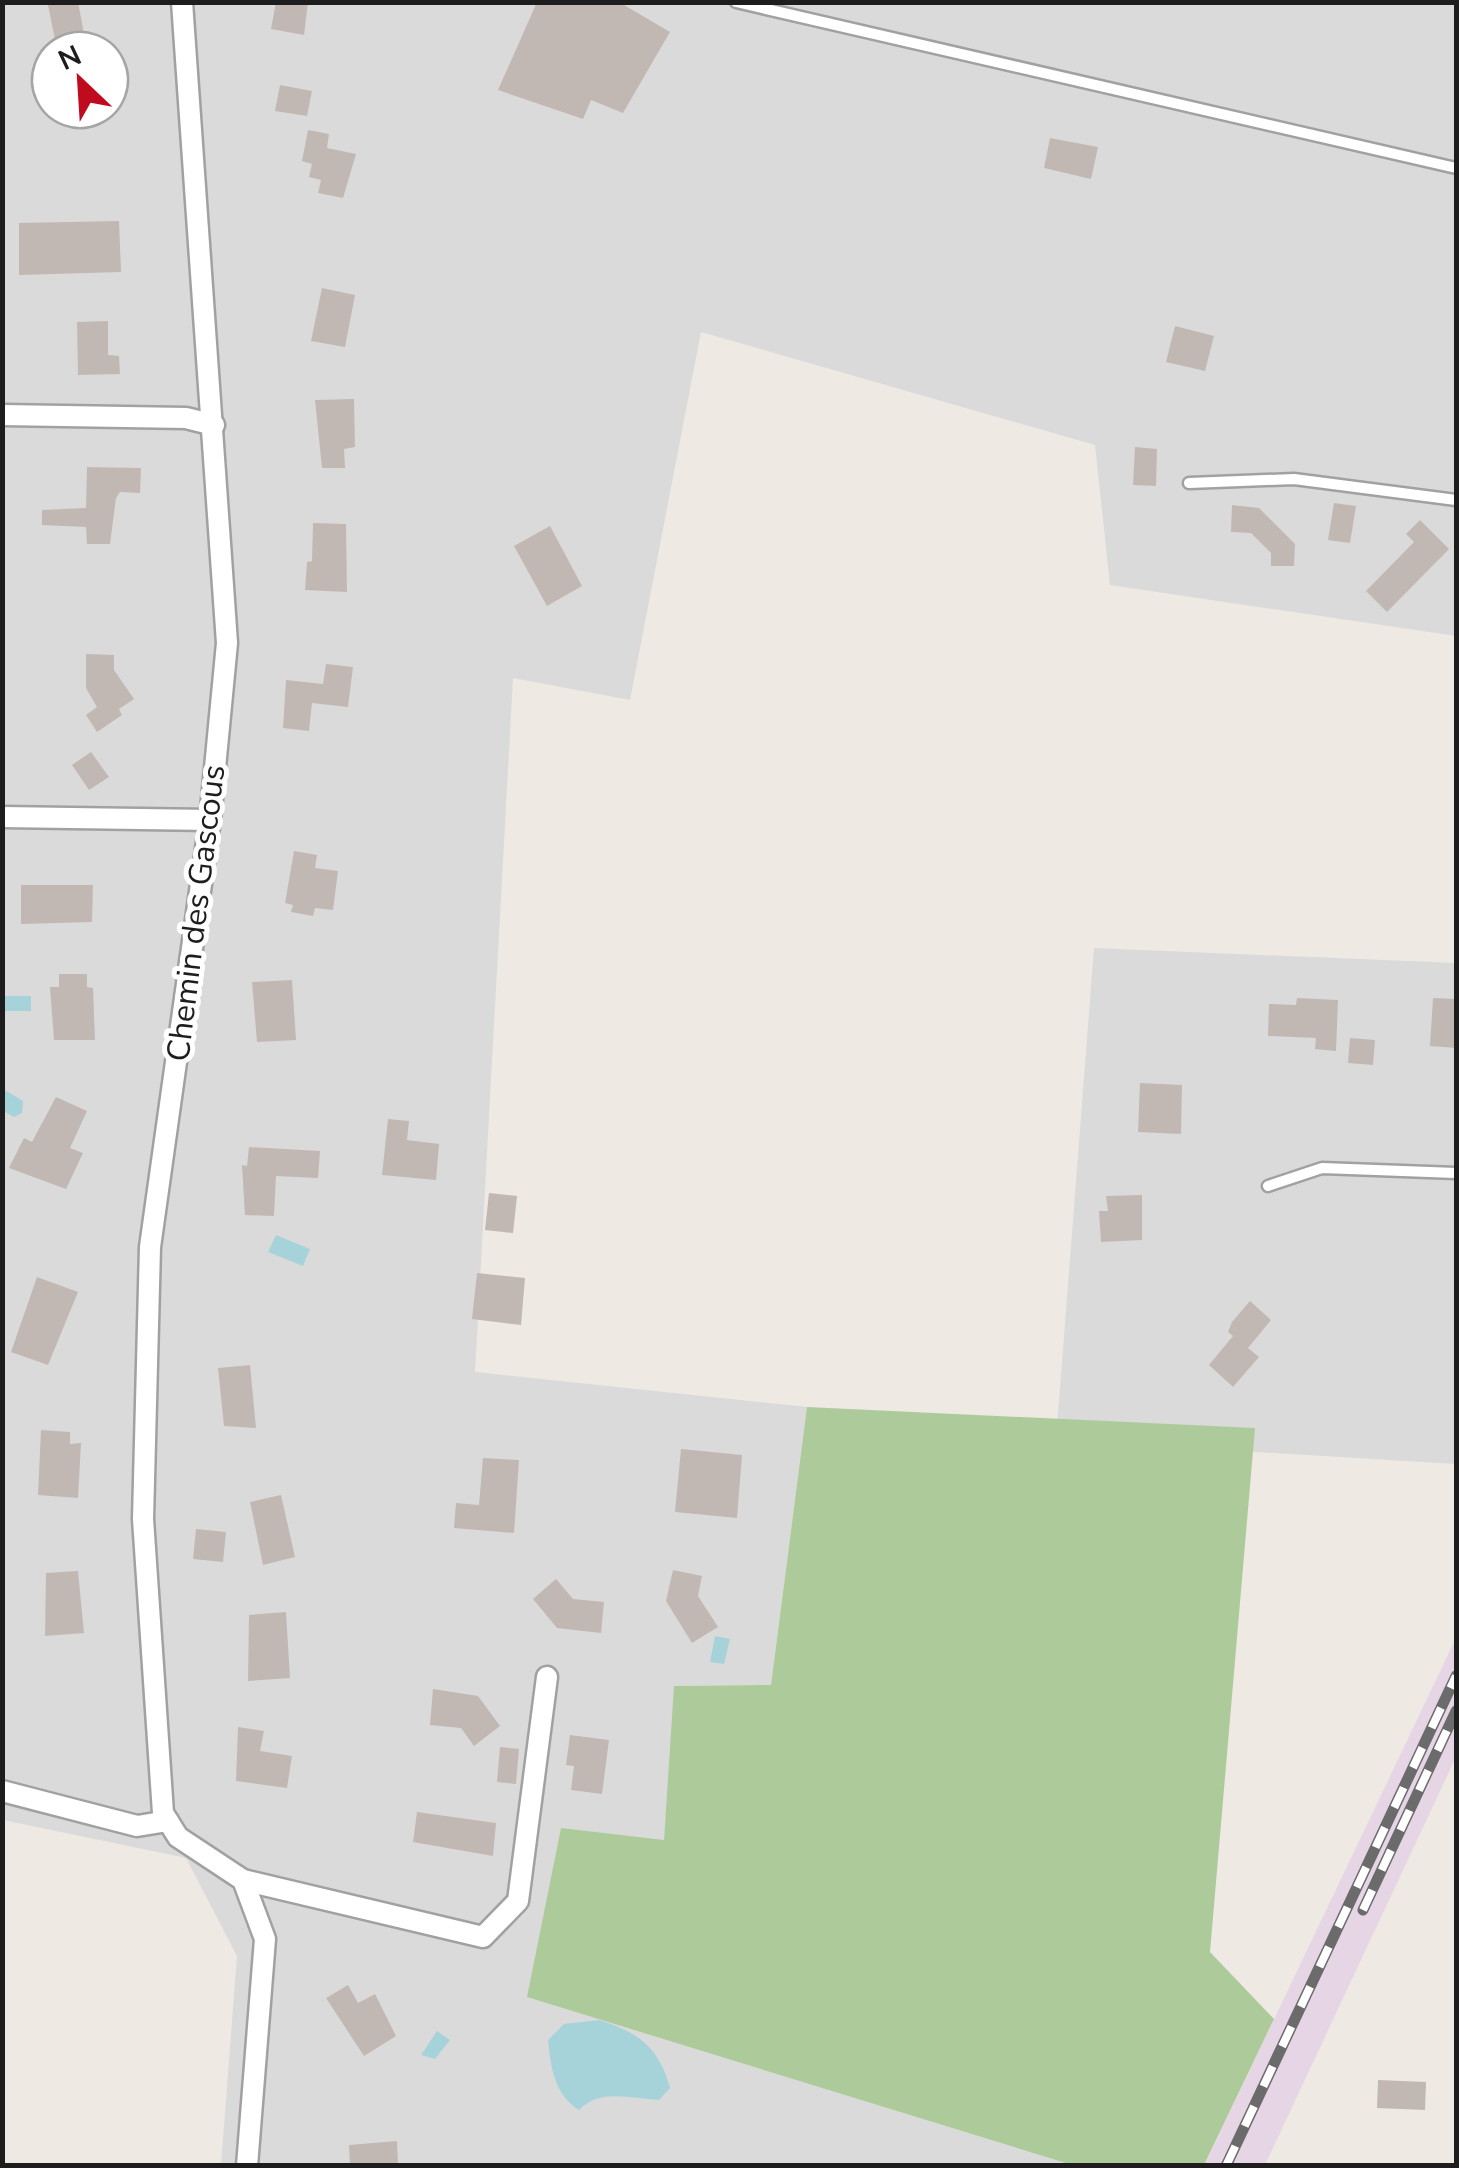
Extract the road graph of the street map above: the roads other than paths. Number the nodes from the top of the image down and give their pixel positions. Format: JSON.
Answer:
{"nodes":[{"id":1,"x":182,"y":2,"type":"edge"},
{"id":2,"x":736,"y":2,"type":"edge"},
{"id":3,"x":1456,"y":168,"type":"edge"},
{"id":4,"x":2,"y":415,"type":"edge"},
{"id":5,"x":214,"y":425,"type":"junction"},
{"id":6,"x":1189,"y":483,"type":"dead end"},
{"id":7,"x":1456,"y":500,"type":"edge"},
{"id":8,"x":2,"y":817,"type":"edge"},
{"id":9,"x":210,"y":820,"type":"junction"},
{"id":10,"x":1456,"y":1172,"type":"edge"},
{"id":11,"x":1268,"y":1186,"type":"dead end"},
{"id":12,"x":547,"y":1677,"type":"dead end"},
{"id":13,"x":2,"y":1791,"type":"edge"},
{"id":14,"x":168,"y":1821,"type":"junction"},
{"id":15,"x":243,"y":1880,"type":"junction"},
{"id":16,"x":248,"y":2166,"type":"edge"}],
"edges":[{"from":1,"to":5,"type":"street","name":"Chemin des Gascous"},
{"from":2,"to":3,"type":"lane"},
{"from":4,"to":5,"type":"street"},
{"from":5,"to":9,"type":"street","name":"Chemin des Gascous"},
{"from":6,"to":7,"type":"lane"},
{"from":8,"to":9,"type":"street"},
{"from":9,"to":14,"type":"street","name":"Chemin des Gascous"},
{"from":10,"to":11,"type":"lane"},
{"from":12,"to":15,"type":"street"},
{"from":13,"to":14,"type":"street"},
{"from":14,"to":15,"type":"street"},
{"from":15,"to":16,"type":"street"}]}
